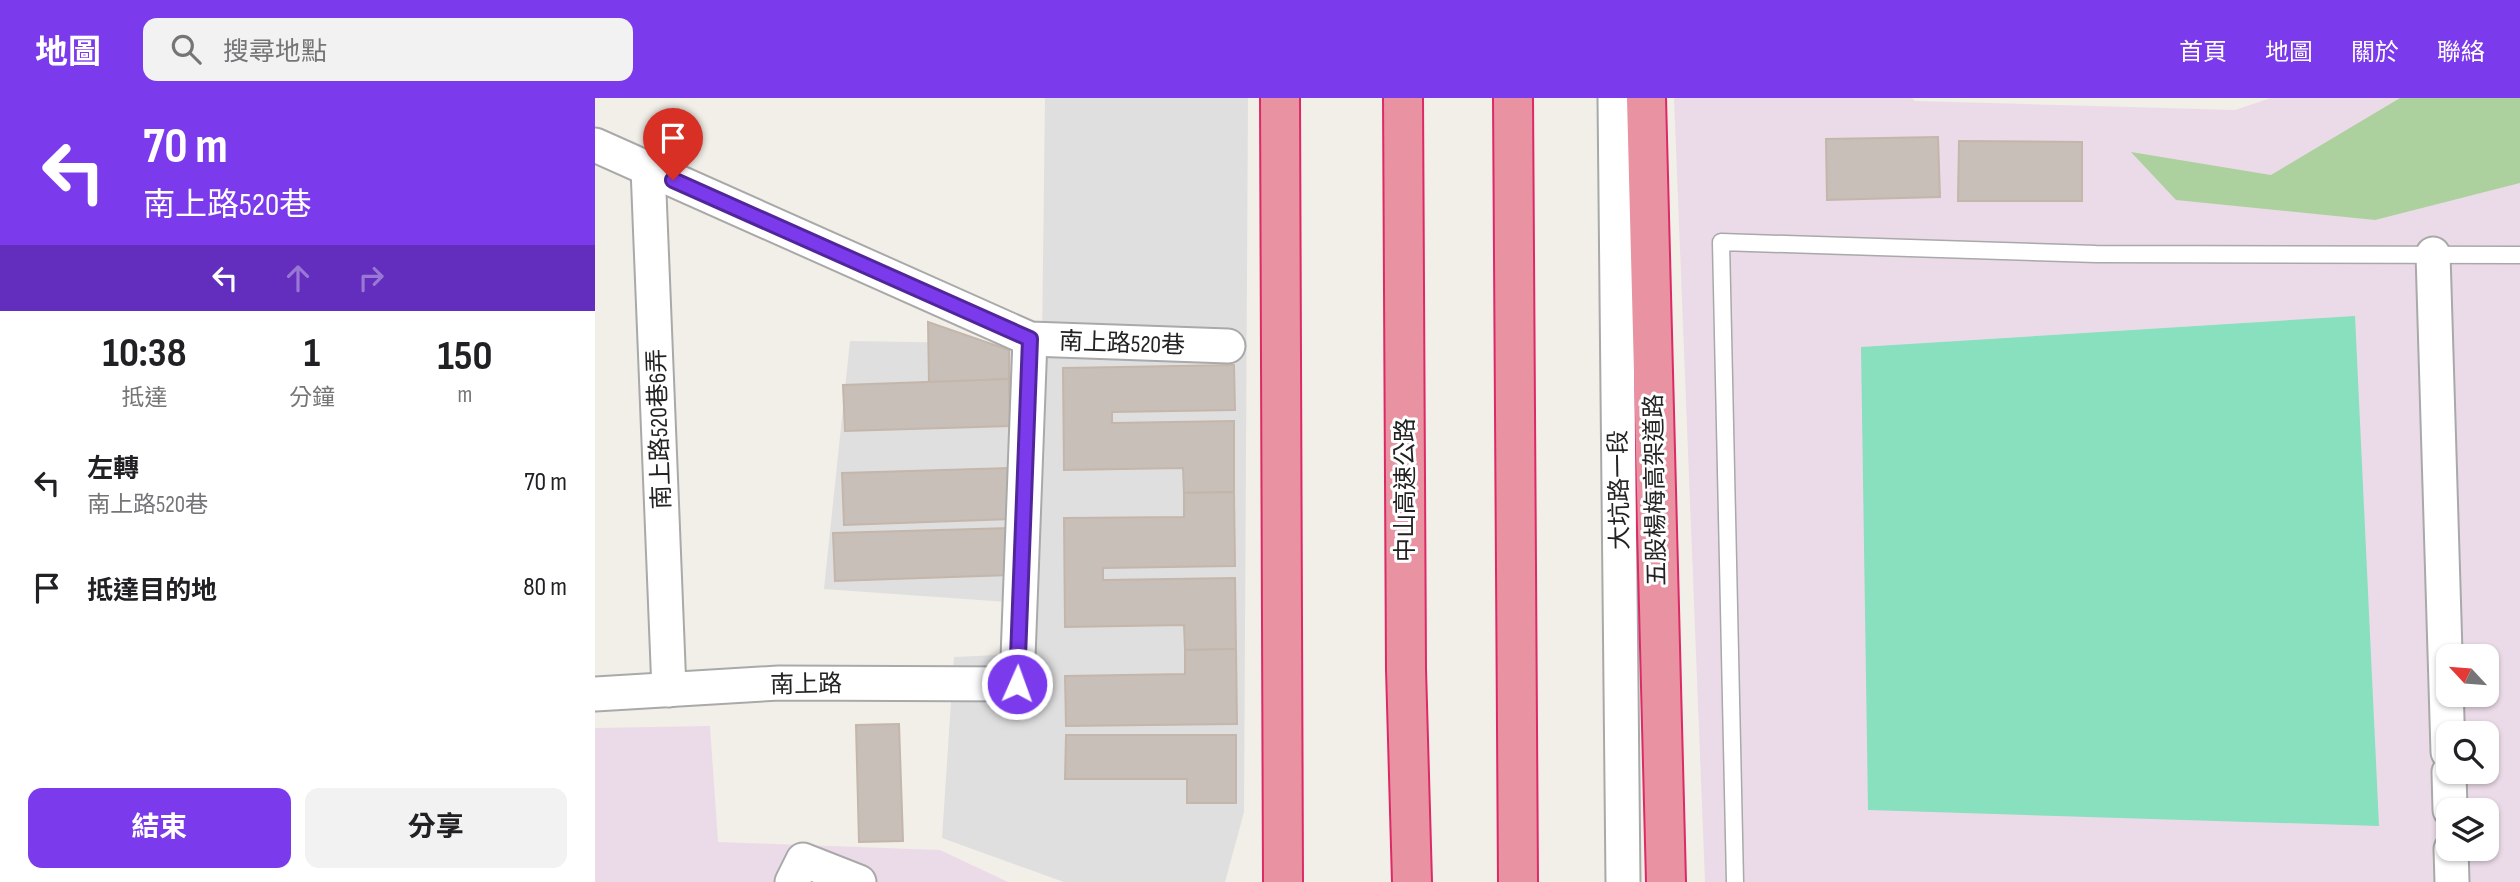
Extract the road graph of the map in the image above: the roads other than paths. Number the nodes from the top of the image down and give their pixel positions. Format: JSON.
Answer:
{"nodes":[{"id":1,"x":1280,"y":98,"type":"edge"},
{"id":2,"x":1403,"y":98,"type":"edge"},
{"id":3,"x":1513,"y":98,"type":"edge"},
{"id":4,"x":1615,"y":98,"type":"edge"},
{"id":5,"x":1646,"y":98,"type":"edge"},
{"id":6,"x":595,"y":145,"type":"edge"},
{"id":7,"x":648,"y":168,"type":"junction"},
{"id":8,"x":2433,"y":254,"type":"junction"},
{"id":9,"x":2520,"y":255,"type":"edge"},
{"id":10,"x":1030,"y":339,"type":"junction"},
{"id":11,"x":1228,"y":346,"type":"dead end"},
{"id":12,"x":669,"y":690,"type":"junction"},
{"id":13,"x":595,"y":694,"type":"edge"},
{"id":14,"x":2447,"y":721,"type":"edge"},
{"id":15,"x":2451,"y":861,"type":"edge"},
{"id":16,"x":792,"y":882,"type":"edge"},
{"id":17,"x":859,"y":882,"type":"edge"},
{"id":18,"x":1283,"y":882,"type":"edge"},
{"id":19,"x":1412,"y":882,"type":"edge"},
{"id":20,"x":1518,"y":882,"type":"edge"},
{"id":21,"x":1623,"y":882,"type":"edge"},
{"id":22,"x":1666,"y":882,"type":"edge"},
{"id":23,"x":1735,"y":882,"type":"edge"},
{"id":24,"x":2452,"y":882,"type":"edge"}],
"edges":[{"from":1,"to":18,"type":"highway"},
{"from":2,"to":19,"type":"highway","name":"中山高速公路"},
{"from":3,"to":20,"type":"highway"},
{"from":4,"to":21,"type":"street","name":"大坑路一段"},
{"from":5,"to":22,"type":"highway","name":"五股楊梅高架道路"},
{"from":6,"to":7,"type":"street","name":"南上路520巷"},
{"from":7,"to":10,"type":"street","name":"南上路520巷"},
{"from":7,"to":12,"type":"street","name":"南上路520巷6弄"},
{"from":8,"to":9,"type":"lane"},
{"from":8,"to":14,"type":"street"},
{"from":8,"to":23,"type":"lane"},
{"from":10,"to":11,"type":"street","name":"南上路520巷"},
{"from":10,"to":12,"type":"street","name":"南上路"},
{"from":12,"to":13,"type":"street","name":"南上路"},
{"from":15,"to":24,"type":"street"},
{"from":16,"to":17,"type":"street"}]}
